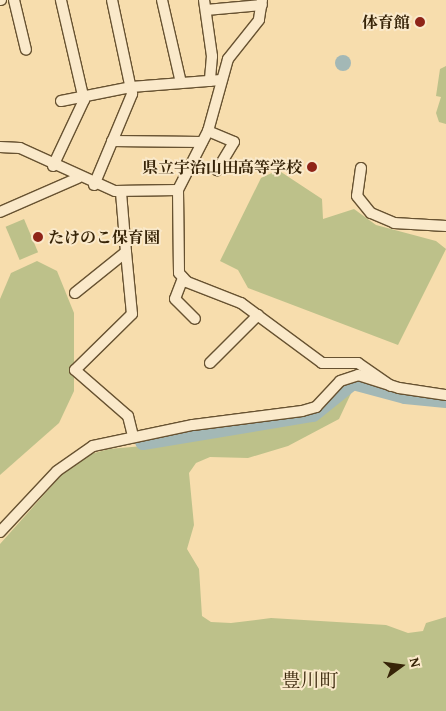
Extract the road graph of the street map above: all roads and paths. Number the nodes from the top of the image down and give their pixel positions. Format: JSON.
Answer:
{"nodes":[{"id":1,"x":14,"y":0,"type":"edge"},
{"id":2,"x":62,"y":0,"type":"edge"},
{"id":3,"x":112,"y":0,"type":"edge"},
{"id":4,"x":162,"y":0,"type":"edge"},
{"id":5,"x":262,"y":3,"type":"edge"},
{"id":6,"x":205,"y":5,"type":"edge"},
{"id":7,"x":26,"y":50,"type":"dead end"},
{"id":8,"x":221,"y":80,"type":"junction"},
{"id":9,"x":210,"y":81,"type":"junction"},
{"id":10,"x":181,"y":83,"type":"junction"},
{"id":11,"x":131,"y":87,"type":"junction"},
{"id":12,"x":83,"y":97,"type":"junction"},
{"id":13,"x":61,"y":101,"type":"dead end"},
{"id":14,"x":208,"y":131,"type":"junction"},
{"id":15,"x":112,"y":141,"type":"junction"},
{"id":16,"x":202,"y":142,"type":"junction"},
{"id":17,"x":0,"y":147,"type":"edge"},
{"id":18,"x":53,"y":166,"type":"junction"},
{"id":19,"x":361,"y":168,"type":"dead end"},
{"id":20,"x":216,"y":170,"type":"dead end"},
{"id":21,"x":78,"y":178,"type":"junction"},
{"id":22,"x":94,"y":185,"type":"junction"},
{"id":23,"x":178,"y":190,"type":"junction"},
{"id":24,"x":121,"y":192,"type":"junction"},
{"id":25,"x":0,"y":212,"type":"edge"},
{"id":26,"x":446,"y":226,"type":"edge"},
{"id":27,"x":126,"y":252,"type":"junction"},
{"id":28,"x":183,"y":278,"type":"junction"},
{"id":29,"x":75,"y":293,"type":"dead end"},
{"id":30,"x":258,"y":315,"type":"junction"},
{"id":31,"x":195,"y":319,"type":"dead end"},
{"id":32,"x":210,"y":363,"type":"dead end"},
{"id":33,"x":391,"y":386,"type":"junction"},
{"id":34,"x":446,"y":395,"type":"edge"},
{"id":35,"x":133,"y":436,"type":"junction"},
{"id":36,"x":0,"y":532,"type":"edge"}],
"edges":[{"from":1,"to":7,"type":"street"},
{"from":2,"to":12,"type":"street"},
{"from":3,"to":11,"type":"street"},
{"from":4,"to":10,"type":"street"},
{"from":5,"to":6,"type":"street"},
{"from":5,"to":8,"type":"street"},
{"from":6,"to":9,"type":"street"},
{"from":8,"to":9,"type":"street"},
{"from":8,"to":14,"type":"street"},
{"from":9,"to":10,"type":"street"},
{"from":10,"to":11,"type":"street"},
{"from":11,"to":12,"type":"street"},
{"from":11,"to":15,"type":"street"},
{"from":12,"to":13,"type":"street"},
{"from":12,"to":18,"type":"street"},
{"from":14,"to":16,"type":"street"},
{"from":14,"to":20,"type":"street"},
{"from":15,"to":16,"type":"street"},
{"from":15,"to":22,"type":"street"},
{"from":16,"to":23,"type":"street"},
{"from":17,"to":18,"type":"street"},
{"from":18,"to":21,"type":"street"},
{"from":19,"to":26,"type":"street"},
{"from":21,"to":22,"type":"street"},
{"from":21,"to":25,"type":"street"},
{"from":22,"to":24,"type":"street"},
{"from":23,"to":24,"type":"street"},
{"from":23,"to":28,"type":"street"},
{"from":24,"to":27,"type":"street"},
{"from":27,"to":29,"type":"street"},
{"from":27,"to":35,"type":"street"},
{"from":28,"to":30,"type":"street"},
{"from":28,"to":31,"type":"street"},
{"from":30,"to":32,"type":"street"},
{"from":30,"to":33,"type":"street"},
{"from":33,"to":34,"type":"street"},
{"from":33,"to":35,"type":"street"},
{"from":35,"to":36,"type":"street"}]}
